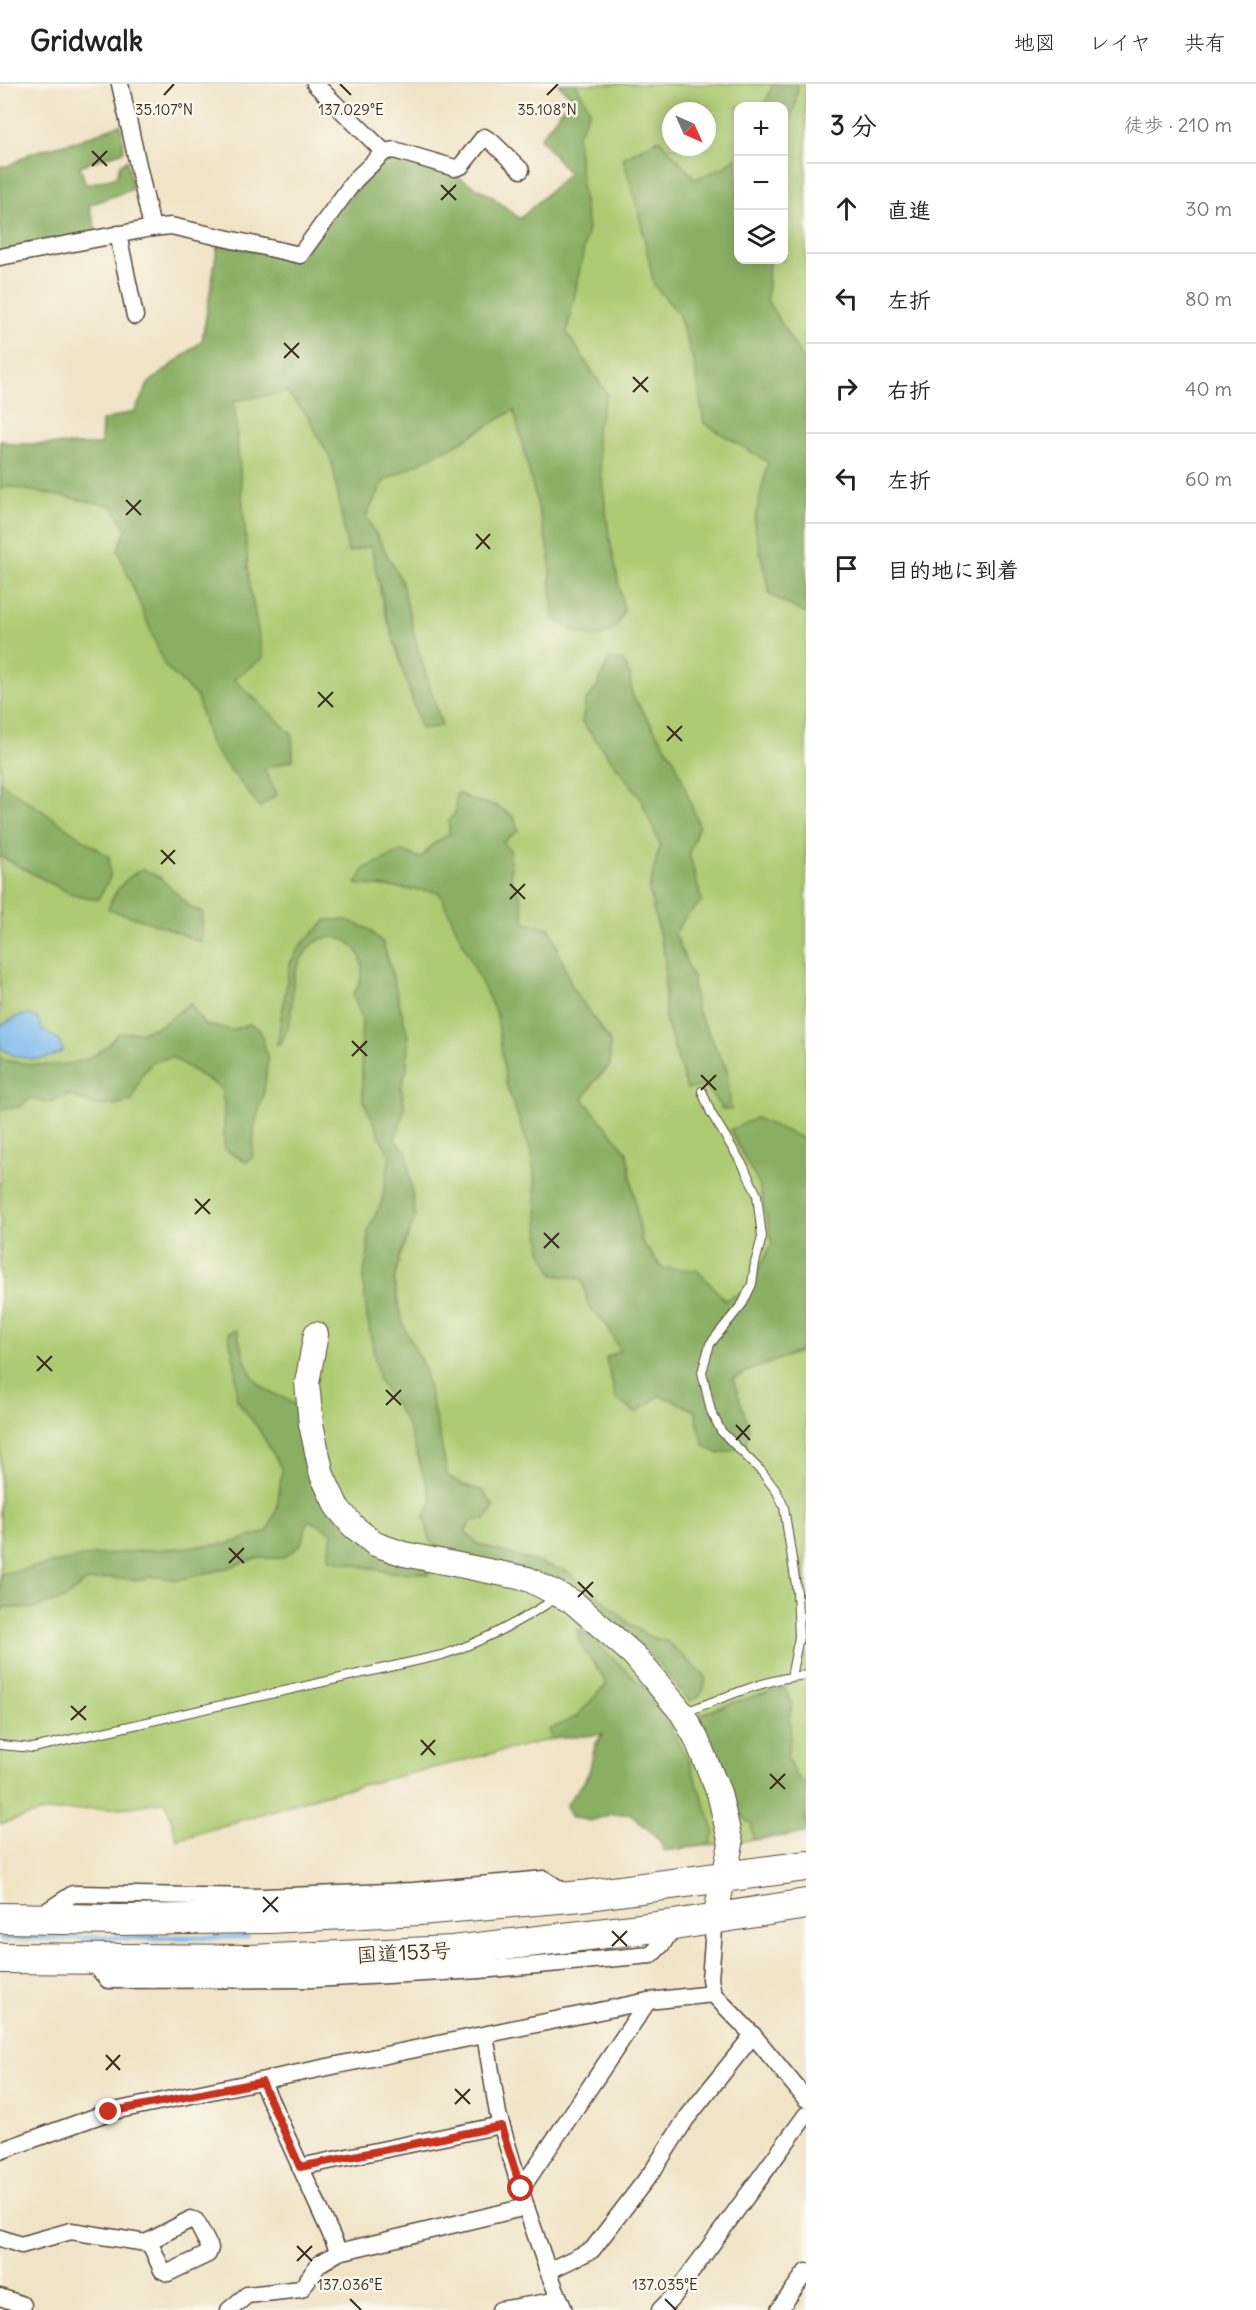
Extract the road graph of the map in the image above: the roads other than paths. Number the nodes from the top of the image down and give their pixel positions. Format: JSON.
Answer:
{"nodes":[{"id":1,"x":120,"y":84,"type":"edge"},
{"id":2,"x":315,"y":84,"type":"edge"},
{"id":3,"x":384,"y":152,"type":"junction"},
{"id":4,"x":521,"y":170,"type":"dead end"},
{"id":5,"x":152,"y":228,"type":"junction"},
{"id":6,"x":118,"y":234,"type":"junction"},
{"id":7,"x":0,"y":257,"type":"edge"},
{"id":8,"x":135,"y":316,"type":"dead end"},
{"id":9,"x":702,"y":1092,"type":"dead end"},
{"id":10,"x":316,"y":1334,"type":"dead end"},
{"id":11,"x":561,"y":1595,"type":"junction"},
{"id":12,"x":806,"y":1675,"type":"edge"},
{"id":13,"x":790,"y":1677,"type":"junction"},
{"id":14,"x":682,"y":1713,"type":"junction"},
{"id":15,"x":0,"y":1745,"type":"edge"},
{"id":16,"x":800,"y":1862,"type":"edge"},
{"id":17,"x":723,"y":1877,"type":"junction"},
{"id":18,"x":806,"y":1904,"type":"edge"},
{"id":19,"x":715,"y":1917,"type":"junction"},
{"id":20,"x":0,"y":1918,"type":"edge"},
{"id":21,"x":0,"y":1958,"type":"edge"},
{"id":22,"x":713,"y":1994,"type":"junction"},
{"id":23,"x":648,"y":2001,"type":"junction"},
{"id":24,"x":485,"y":2035,"type":"junction"},
{"id":25,"x":753,"y":2035,"type":"junction"},
{"id":26,"x":262,"y":2082,"type":"junction"},
{"id":27,"x":806,"y":2099,"type":"edge"},
{"id":28,"x":806,"y":2115,"type":"edge"},
{"id":29,"x":501,"y":2126,"type":"junction"},
{"id":30,"x":0,"y":2151,"type":"edge"},
{"id":31,"x":300,"y":2167,"type":"junction"},
{"id":32,"x":521,"y":2189,"type":"junction"},
{"id":33,"x":526,"y":2207,"type":"junction"},
{"id":34,"x":0,"y":2238,"type":"edge"},
{"id":35,"x":149,"y":2241,"type":"dead end"},
{"id":36,"x":339,"y":2252,"type":"junction"},
{"id":37,"x":548,"y":2271,"type":"junction"},
{"id":38,"x":806,"y":2271,"type":"edge"},
{"id":39,"x":0,"y":2297,"type":"edge"},
{"id":40,"x":562,"y":2305,"type":"edge"},
{"id":41,"x":22,"y":2310,"type":"edge"},
{"id":42,"x":229,"y":2310,"type":"edge"},
{"id":43,"x":501,"y":2310,"type":"edge"},
{"id":44,"x":660,"y":2310,"type":"edge"},
{"id":45,"x":778,"y":2310,"type":"edge"}],
"edges":[{"from":1,"to":5,"type":"street"},
{"from":2,"to":3,"type":"street"},
{"from":3,"to":4,"type":"street"},
{"from":3,"to":5,"type":"street"},
{"from":5,"to":6,"type":"street"},
{"from":6,"to":7,"type":"street"},
{"from":6,"to":8,"type":"street"},
{"from":9,"to":13,"type":"lane"},
{"from":10,"to":11,"type":"street"},
{"from":11,"to":14,"type":"street"},
{"from":11,"to":15,"type":"lane"},
{"from":12,"to":13,"type":"lane"},
{"from":13,"to":14,"type":"lane"},
{"from":14,"to":17,"type":"street"},
{"from":16,"to":17,"type":"highway","name":"国道153号"},
{"from":17,"to":19,"type":"street"},
{"from":17,"to":20,"type":"highway","name":"国道153号"},
{"from":18,"to":19,"type":"highway","name":"国道153号"},
{"from":19,"to":21,"type":"highway","name":"国道153号"},
{"from":19,"to":22,"type":"street"},
{"from":22,"to":23,"type":"street"},
{"from":22,"to":25,"type":"street"},
{"from":23,"to":24,"type":"street"},
{"from":23,"to":32,"type":"street"},
{"from":24,"to":26,"type":"street"},
{"from":24,"to":29,"type":"street"},
{"from":25,"to":27,"type":"street"},
{"from":25,"to":37,"type":"street"},
{"from":26,"to":30,"type":"street"},
{"from":26,"to":31,"type":"street"},
{"from":28,"to":44,"type":"street"},
{"from":29,"to":31,"type":"street"},
{"from":29,"to":32,"type":"street"},
{"from":31,"to":36,"type":"street"},
{"from":32,"to":33,"type":"street"},
{"from":33,"to":36,"type":"street"},
{"from":33,"to":37,"type":"street"},
{"from":34,"to":35,"type":"street"},
{"from":36,"to":42,"type":"street"},
{"from":37,"to":40,"type":"street"},
{"from":38,"to":45,"type":"street"},
{"from":39,"to":41,"type":"street"},
{"from":40,"to":43,"type":"street"}]}
